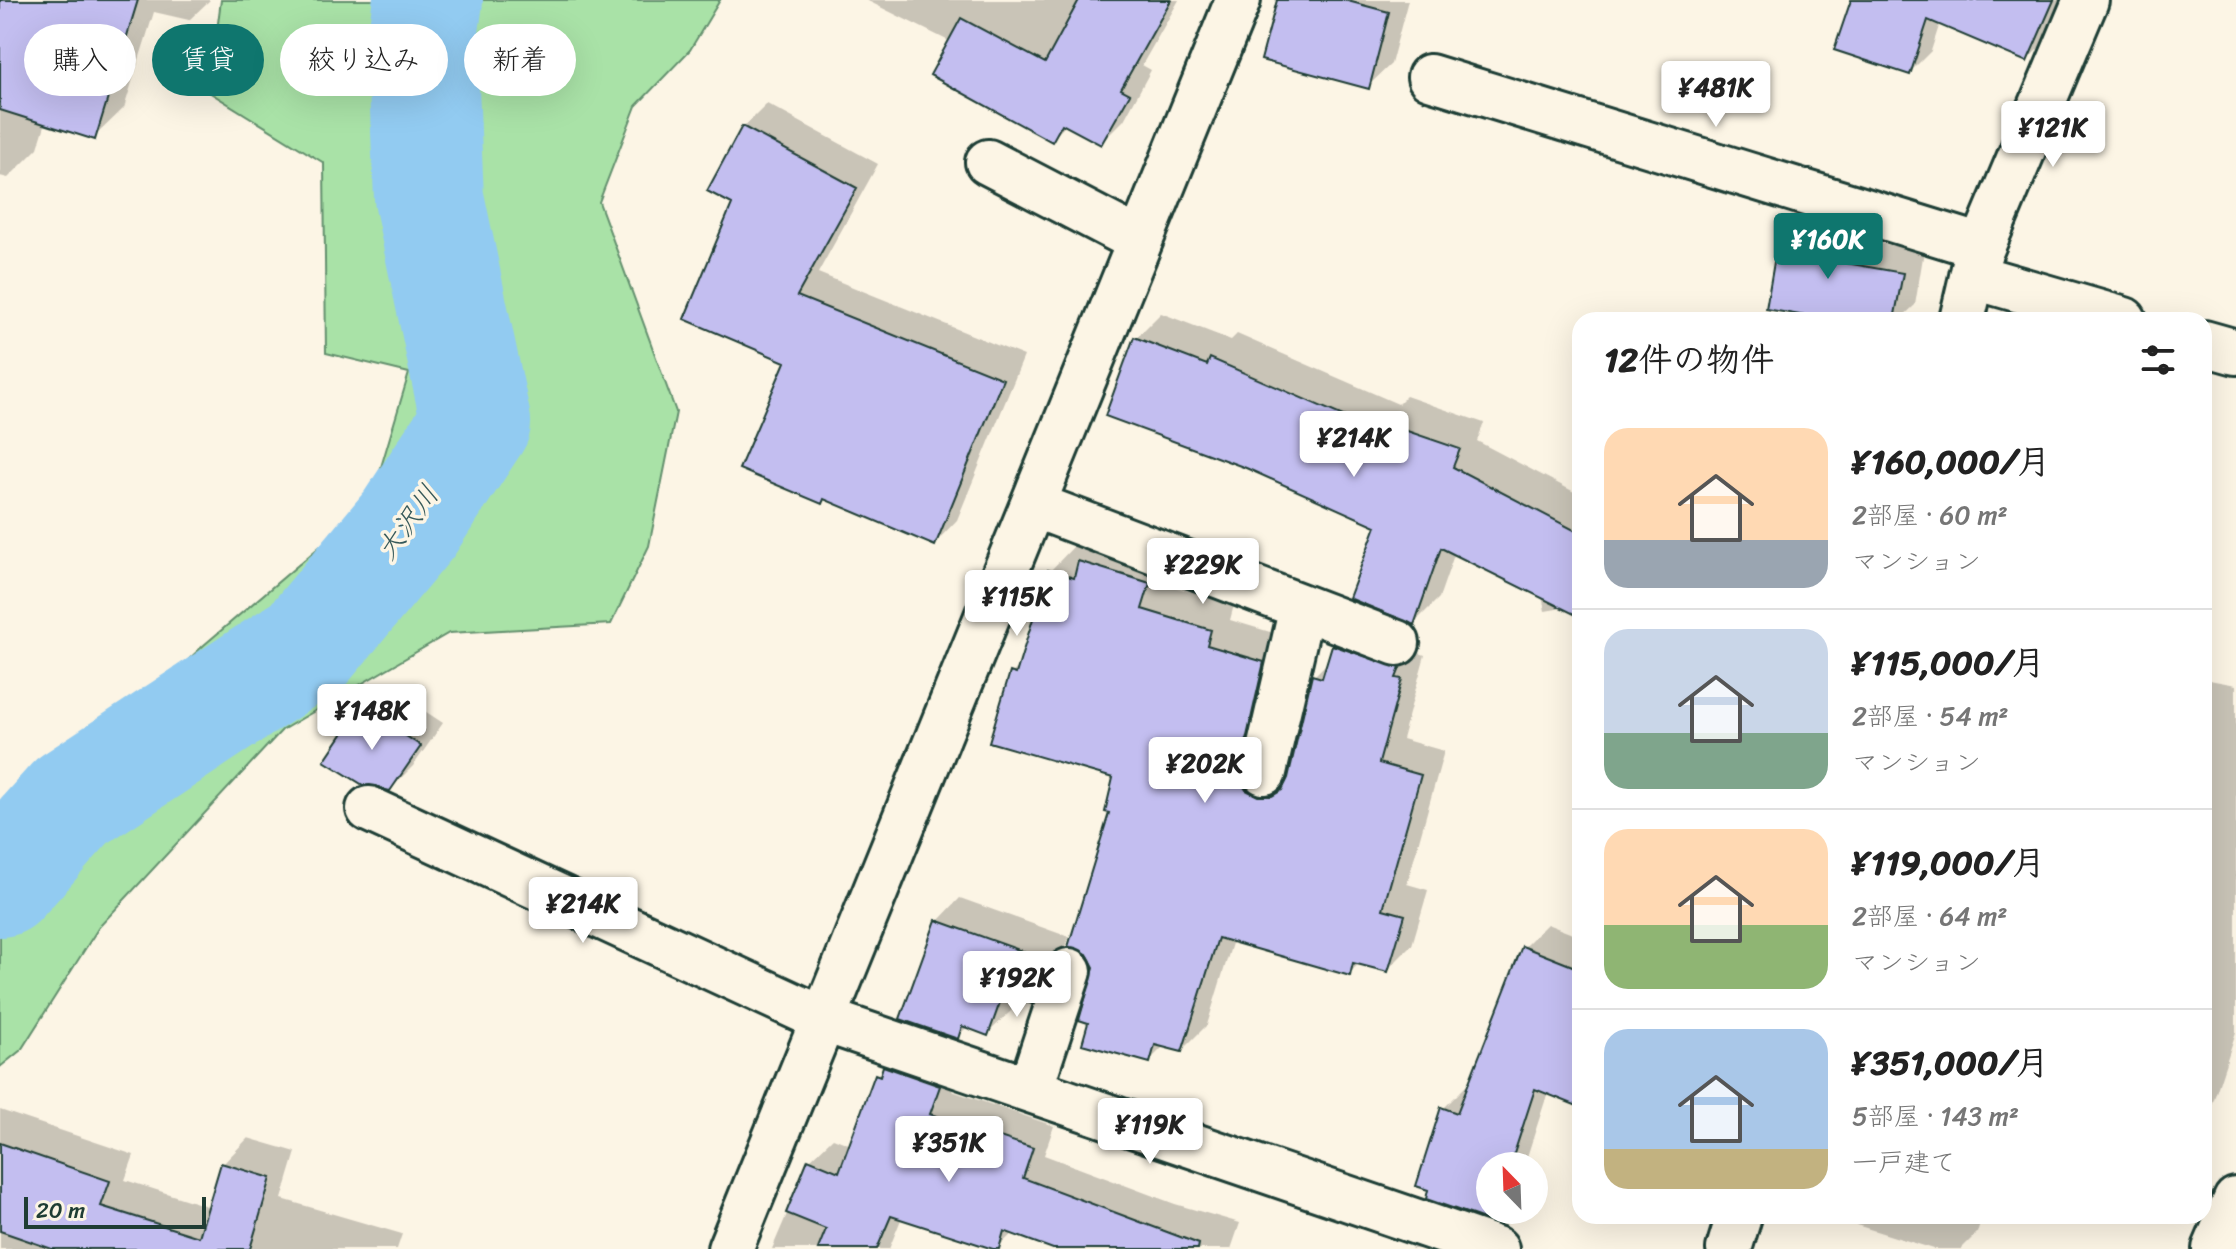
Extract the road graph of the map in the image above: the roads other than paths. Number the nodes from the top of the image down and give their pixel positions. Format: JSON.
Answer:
{"nodes":[{"id":1,"x":1238,"y":0,"type":"edge"},
{"id":2,"x":2086,"y":0,"type":"edge"},
{"id":3,"x":1430,"y":77,"type":"dead end"},
{"id":4,"x":988,"y":162,"type":"dead end"},
{"id":5,"x":1140,"y":241,"type":"junction"},
{"id":6,"x":1977,"y":262,"type":"junction"},
{"id":7,"x":1964,"y":312,"type":"edge"},
{"id":8,"x":2104,"y":312,"type":"edge"},
{"id":9,"x":2212,"y":345,"type":"edge"},
{"id":10,"x":2236,"y":352,"type":"edge"},
{"id":11,"x":1034,"y":505,"type":"junction"},
{"id":12,"x":1302,"y":607,"type":"junction"},
{"id":13,"x":1397,"y":643,"type":"dead end"},
{"id":14,"x":1264,"y":772,"type":"dead end"},
{"id":15,"x":369,"y":809,"type":"dead end"},
{"id":16,"x":1069,"y":971,"type":"dead end"},
{"id":17,"x":825,"y":1020,"type":"junction"},
{"id":18,"x":1030,"y":1089,"type":"junction"},
{"id":19,"x":2236,"y":1200,"type":"edge"},
{"id":20,"x":1737,"y":1224,"type":"edge"},
{"id":21,"x":730,"y":1249,"type":"edge"},
{"id":22,"x":1496,"y":1249,"type":"edge"},
{"id":23,"x":1729,"y":1249,"type":"edge"},
{"id":24,"x":2215,"y":1249,"type":"edge"}],
"edges":[{"from":1,"to":5,"type":"street"},
{"from":2,"to":6,"type":"street"},
{"from":3,"to":6,"type":"street"},
{"from":4,"to":5,"type":"street"},
{"from":5,"to":11,"type":"street"},
{"from":6,"to":7,"type":"street"},
{"from":6,"to":8,"type":"street"},
{"from":9,"to":10,"type":"street"},
{"from":11,"to":12,"type":"street"},
{"from":11,"to":17,"type":"street"},
{"from":12,"to":13,"type":"street"},
{"from":12,"to":14,"type":"street"},
{"from":15,"to":17,"type":"street"},
{"from":16,"to":18,"type":"street"},
{"from":17,"to":18,"type":"street"},
{"from":17,"to":21,"type":"street"},
{"from":18,"to":22,"type":"street"},
{"from":19,"to":24,"type":"street"},
{"from":20,"to":23,"type":"street"}]}
